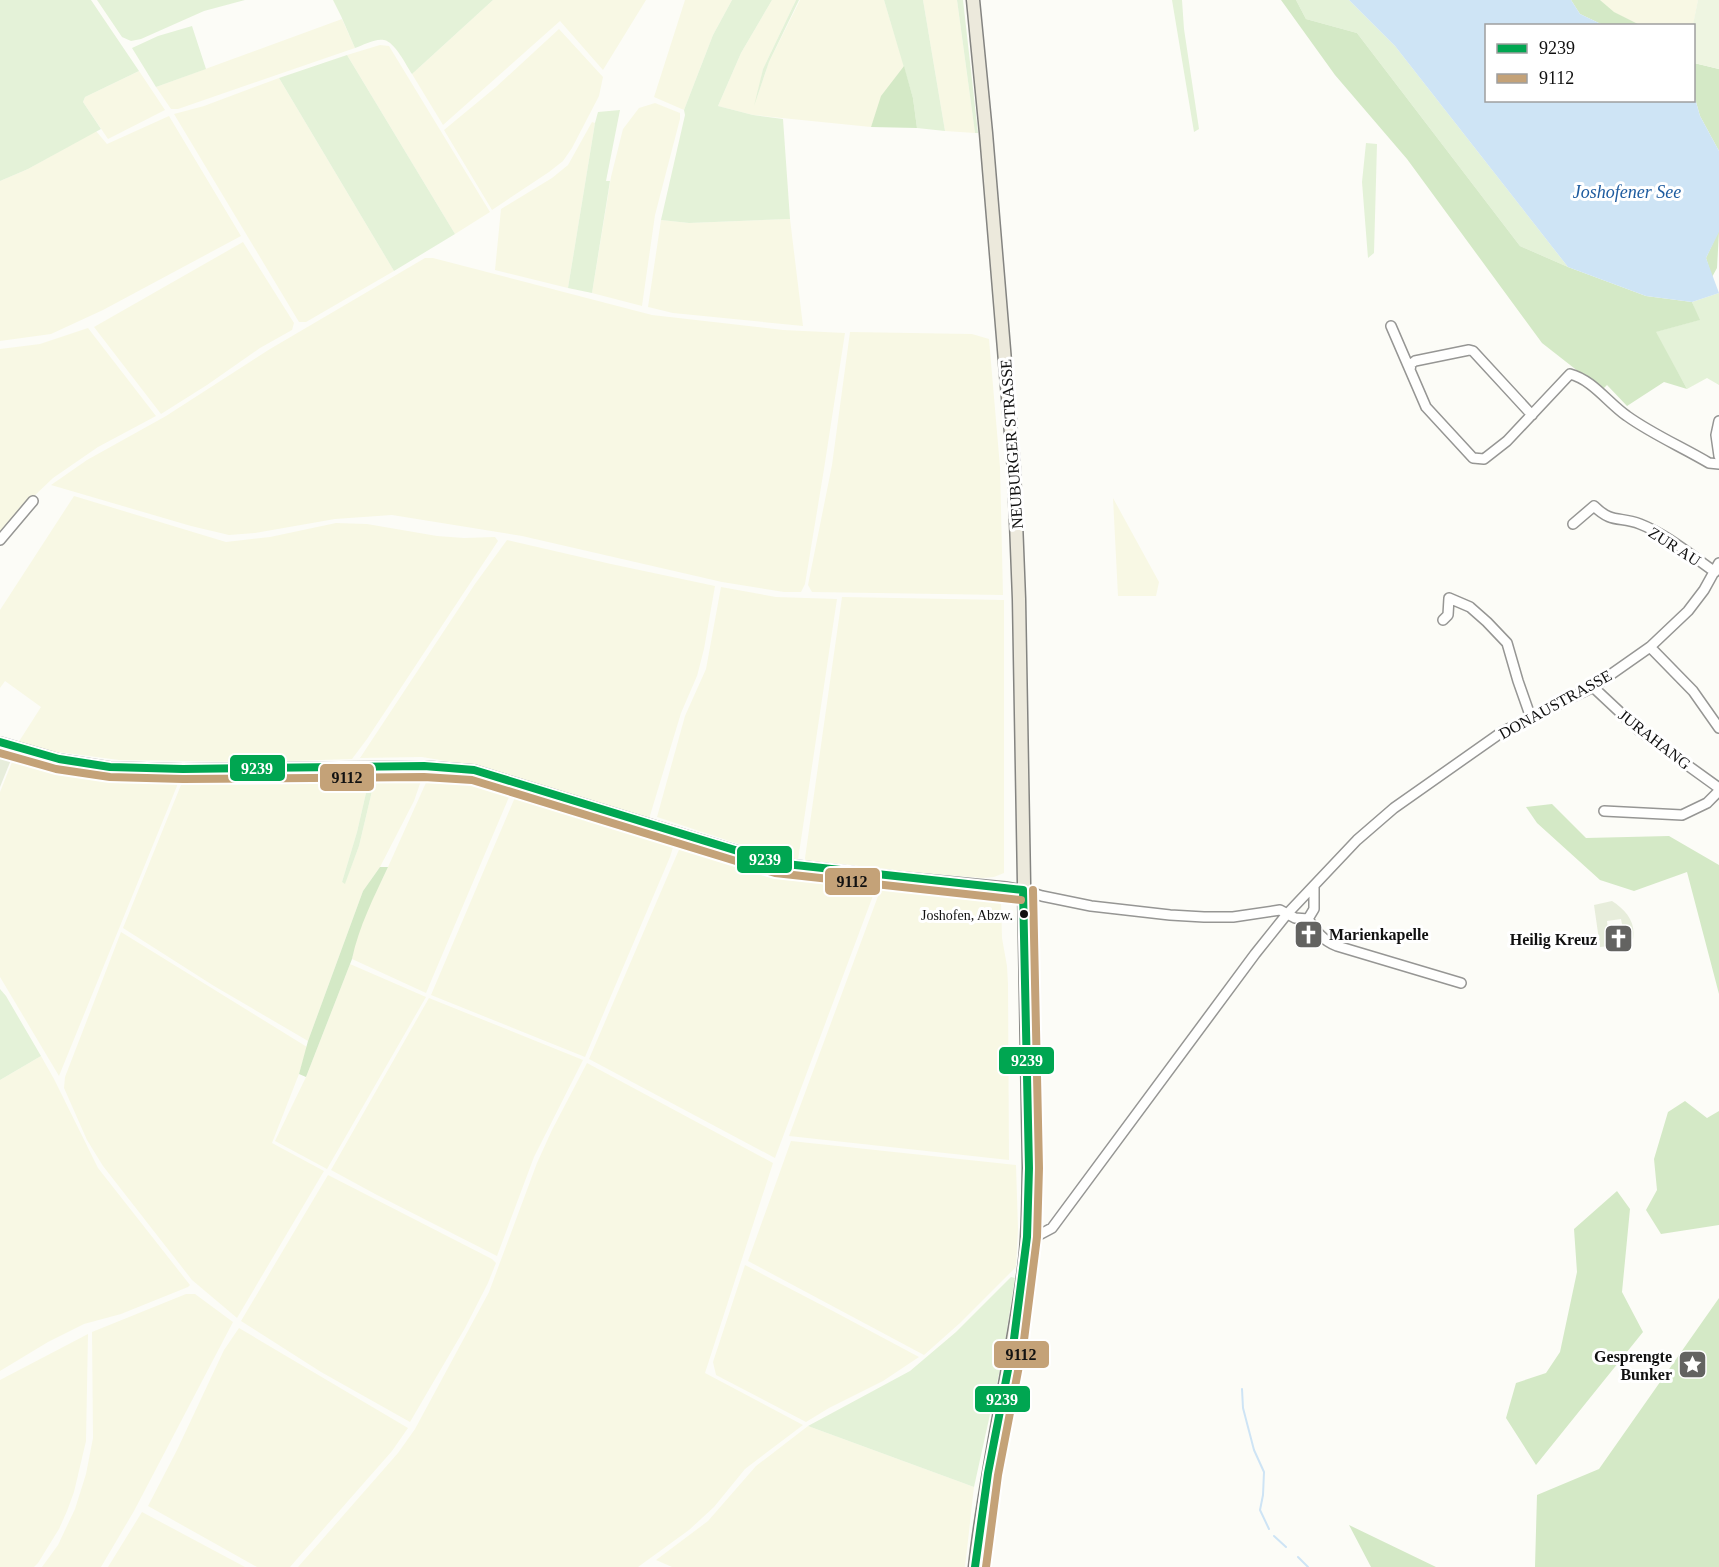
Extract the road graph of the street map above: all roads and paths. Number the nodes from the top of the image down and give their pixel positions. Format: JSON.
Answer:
{"nodes":[{"id":1,"x":973,"y":0,"type":"edge"},
{"id":2,"x":1391,"y":326,"type":"dead end"},
{"id":3,"x":1410,"y":370,"type":"junction"},
{"id":4,"x":1532,"y":415,"type":"junction"},
{"id":5,"x":1719,"y":421,"type":"edge"},
{"id":6,"x":1718,"y":461,"type":"edge"},
{"id":7,"x":33,"y":501,"type":"dead end"},
{"id":8,"x":1573,"y":524,"type":"dead end"},
{"id":9,"x":0,"y":540,"type":"edge"},
{"id":10,"x":1717,"y":568,"type":"edge"},
{"id":11,"x":1443,"y":620,"type":"dead end"},
{"id":12,"x":1650,"y":647,"type":"junction"},
{"id":13,"x":1593,"y":687,"type":"junction"},
{"id":14,"x":1531,"y":718,"type":"junction"},
{"id":15,"x":1719,"y":728,"type":"edge"},
{"id":16,"x":0,"y":742,"type":"edge"},
{"id":17,"x":1719,"y":789,"type":"edge"},
{"id":18,"x":1604,"y":812,"type":"dead end"},
{"id":19,"x":1314,"y":886,"type":"junction"},
{"id":20,"x":1023,"y":890,"type":"junction"},
{"id":21,"x":1287,"y":914,"type":"junction"},
{"id":22,"x":1308,"y":919,"type":"junction"},
{"id":23,"x":1461,"y":983,"type":"dead end"},
{"id":24,"x":1027,"y":1237,"type":"junction"},
{"id":25,"x":975,"y":1567,"type":"edge"}],
"edges":[{"from":1,"to":20,"type":"main road","name":"NEUBURGER STRASSE"},
{"from":2,"to":3,"type":"street"},
{"from":3,"to":4,"type":"street"},
{"from":3,"to":4,"type":"street"},
{"from":4,"to":6,"type":"street"},
{"from":5,"to":6,"type":"street"},
{"from":7,"to":9,"type":"street"},
{"from":8,"to":10,"type":"street","name":"ZUR AU"},
{"from":10,"to":12,"type":"street","name":"DONAUSTRASSE"},
{"from":11,"to":14,"type":"street"},
{"from":12,"to":13,"type":"street","name":"DONAUSTRASSE"},
{"from":12,"to":15,"type":"street"},
{"from":13,"to":14,"type":"street","name":"DONAUSTRASSE"},
{"from":13,"to":17,"type":"street","name":"JURAHANG"},
{"from":14,"to":19,"type":"street","name":"DONAUSTRASSE"},
{"from":16,"to":20,"type":"street"},
{"from":17,"to":18,"type":"street","name":"JURAHANG"},
{"from":19,"to":21,"type":"street","name":"DONAUSTRASSE"},
{"from":19,"to":22,"type":"street"},
{"from":20,"to":21,"type":"street"},
{"from":20,"to":24,"type":"main road","name":"NEUBURGER STRASSE"},
{"from":21,"to":22,"type":"street"},
{"from":21,"to":24,"type":"street","name":"DONAUSTRASSE"},
{"from":22,"to":23,"type":"street"},
{"from":24,"to":25,"type":"main road","name":"NEUBURGER STRASSE"}]}
